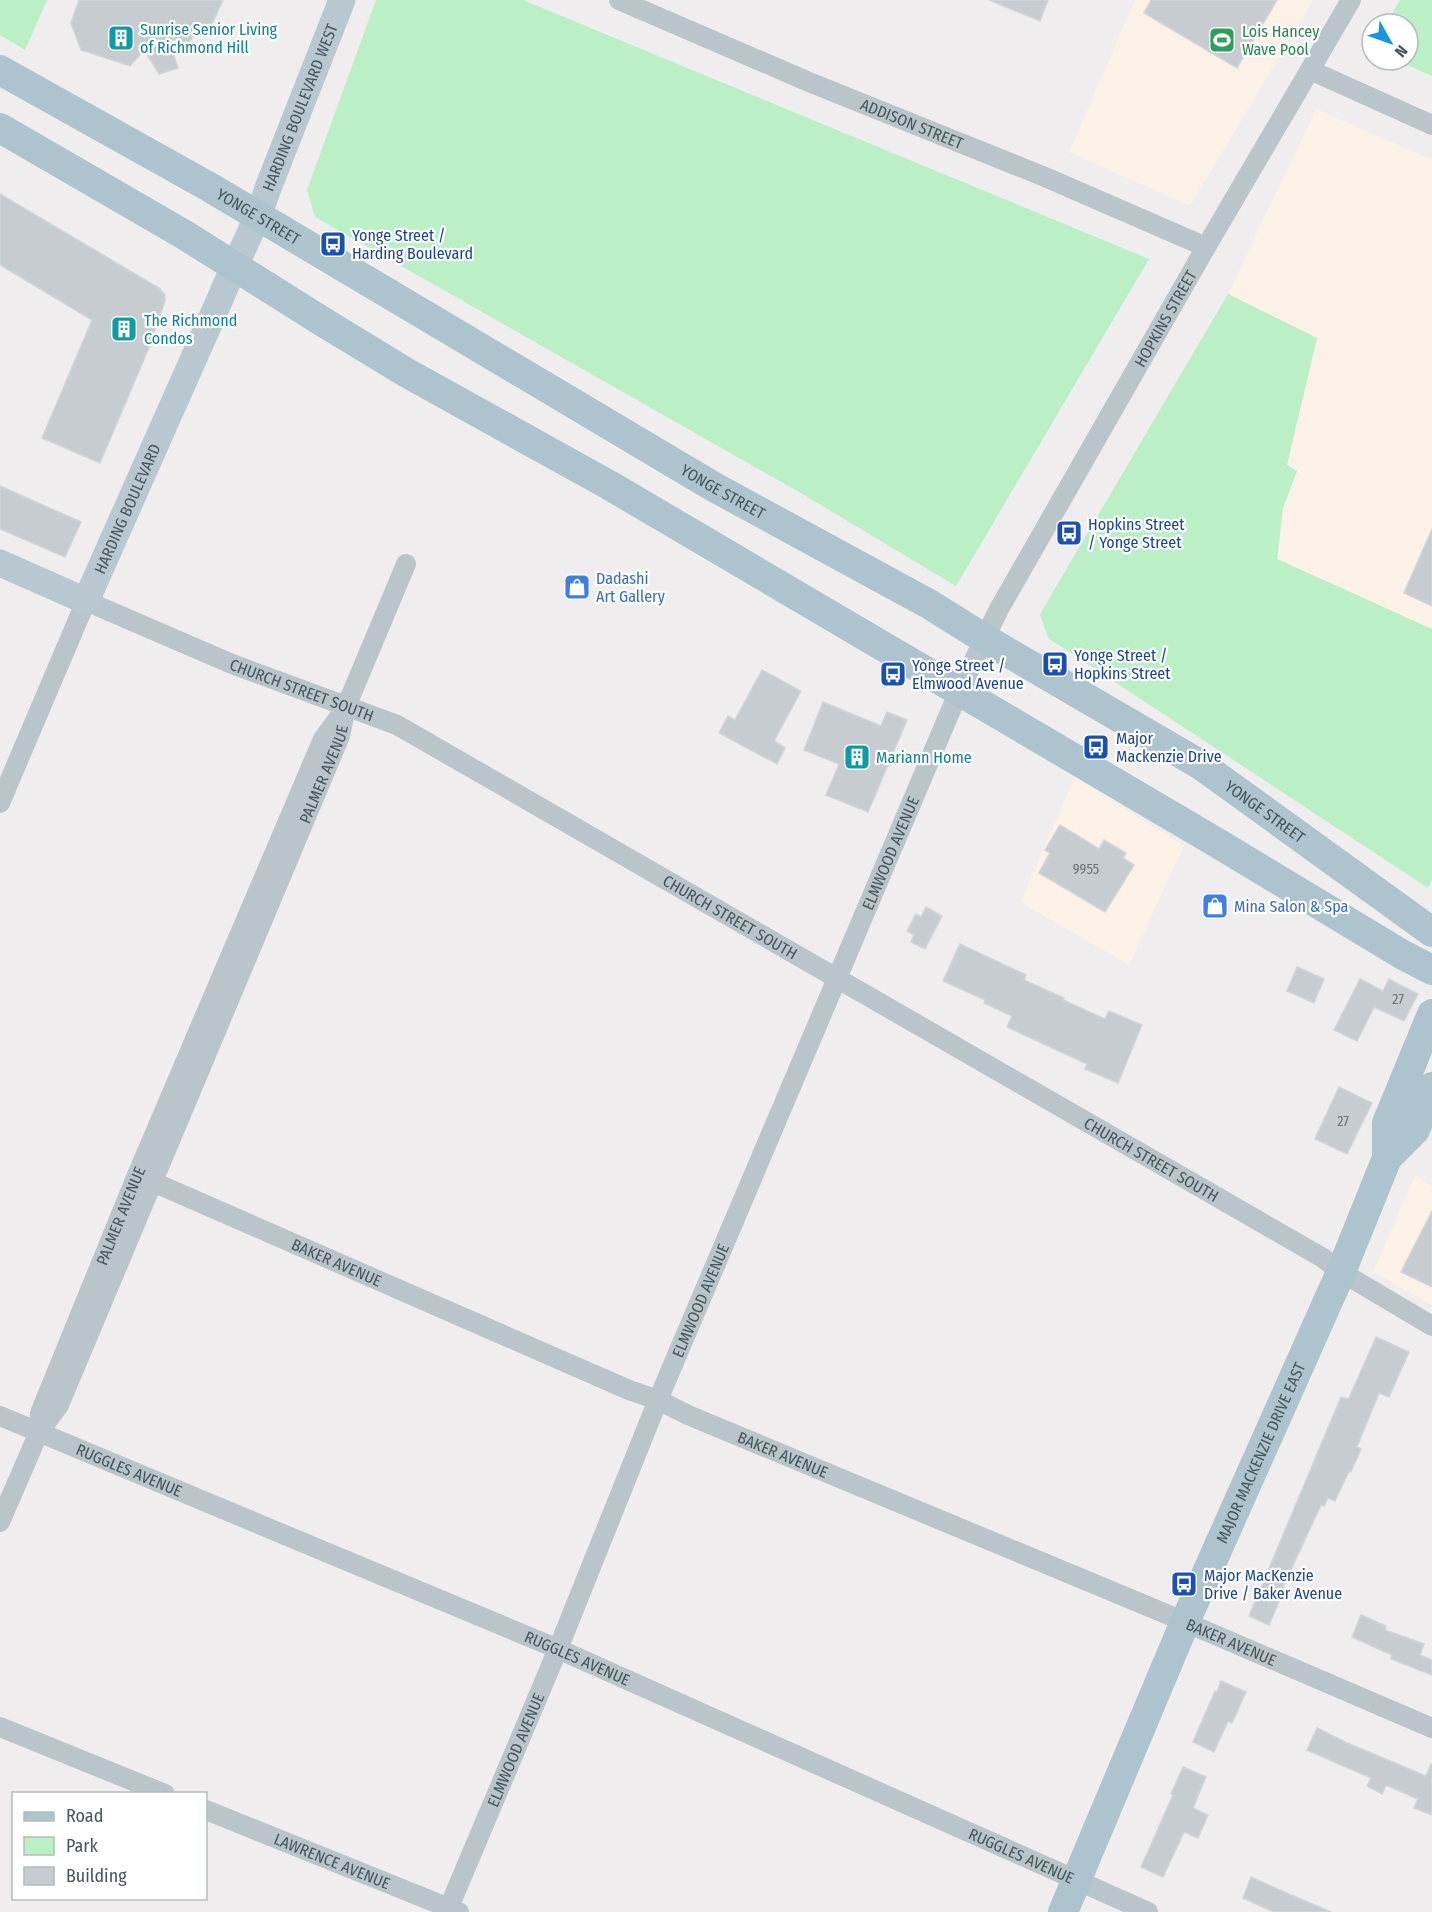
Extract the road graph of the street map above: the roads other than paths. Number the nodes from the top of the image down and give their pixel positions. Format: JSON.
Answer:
{"nodes":[{"id":1,"x":342,"y":0,"type":"edge"},
{"id":2,"x":619,"y":0,"type":"edge"},
{"id":3,"x":1351,"y":0,"type":"edge"},
{"id":4,"x":0,"y":70,"type":"edge"},
{"id":5,"x":1310,"y":70,"type":"junction"},
{"id":6,"x":1432,"y":125,"type":"edge"},
{"id":7,"x":0,"y":128,"type":"edge"},
{"id":8,"x":259,"y":216,"type":"junction"},
{"id":9,"x":1206,"y":247,"type":"junction"},
{"id":10,"x":234,"y":265,"type":"junction"},
{"id":11,"x":0,"y":563,"type":"edge"},
{"id":12,"x":406,"y":564,"type":"dead end"},
{"id":13,"x":86,"y":601,"type":"junction"},
{"id":14,"x":985,"y":639,"type":"junction"},
{"id":15,"x":959,"y":692,"type":"junction"},
{"id":16,"x":346,"y":707,"type":"junction"},
{"id":17,"x":0,"y":803,"type":"edge"},
{"id":18,"x":1432,"y":932,"type":"edge"},
{"id":19,"x":1432,"y":970,"type":"edge"},
{"id":20,"x":838,"y":978,"type":"junction"},
{"id":21,"x":1432,"y":1014,"type":"edge"},
{"id":22,"x":1432,"y":1086,"type":"edge"},
{"id":23,"x":1387,"y":1158,"type":"junction"},
{"id":24,"x":145,"y":1178,"type":"junction"},
{"id":25,"x":1341,"y":1272,"type":"junction"},
{"id":26,"x":1432,"y":1326,"type":"edge"},
{"id":27,"x":658,"y":1400,"type":"junction"},
{"id":28,"x":0,"y":1416,"type":"edge"},
{"id":29,"x":39,"y":1432,"type":"junction"},
{"id":30,"x":0,"y":1522,"type":"edge"},
{"id":31,"x":1185,"y":1622,"type":"junction"},
{"id":32,"x":558,"y":1649,"type":"junction"},
{"id":33,"x":0,"y":1727,"type":"edge"},
{"id":34,"x":1432,"y":1728,"type":"edge"},
{"id":35,"x":160,"y":1792,"type":"edge"},
{"id":36,"x":207,"y":1810,"type":"edge"},
{"id":37,"x":1076,"y":1881,"type":"junction"},
{"id":38,"x":452,"y":1911,"type":"edge"},
{"id":39,"x":1063,"y":1912,"type":"edge"},
{"id":40,"x":1148,"y":1912,"type":"edge"}],
"edges":[{"from":1,"to":8,"type":"street","name":"HARDING BOULEVARD WEST"},
{"from":2,"to":9,"type":"street","name":"ADDISON STREET"},
{"from":3,"to":5,"type":"street","name":"HOPKINS STREET"},
{"from":4,"to":8,"type":"main road","name":"YONGE STREET"},
{"from":5,"to":6,"type":"street"},
{"from":5,"to":9,"type":"street","name":"HOPKINS STREET"},
{"from":7,"to":10,"type":"main road"},
{"from":8,"to":10,"type":"street","name":"HARDING BOULEVARD"},
{"from":8,"to":14,"type":"main road","name":"YONGE STREET"},
{"from":9,"to":14,"type":"street","name":"HOPKINS STREET"},
{"from":10,"to":13,"type":"street","name":"HARDING BOULEVARD"},
{"from":10,"to":15,"type":"main road"},
{"from":11,"to":13,"type":"street","name":"CHURCH STREET SOUTH"},
{"from":12,"to":16,"type":"street","name":"PALMER AVENUE"},
{"from":13,"to":16,"type":"street","name":"CHURCH STREET SOUTH"},
{"from":13,"to":17,"type":"street","name":"HARDING BOULEVARD"},
{"from":14,"to":15,"type":"street","name":"HOPKINS STREET"},
{"from":14,"to":18,"type":"main road","name":"YONGE STREET"},
{"from":15,"to":19,"type":"main road"},
{"from":15,"to":20,"type":"street","name":"ELMWOOD AVENUE"},
{"from":16,"to":20,"type":"street","name":"CHURCH STREET SOUTH"},
{"from":16,"to":24,"type":"street","name":"PALMER AVENUE"},
{"from":20,"to":25,"type":"street","name":"CHURCH STREET SOUTH"},
{"from":20,"to":27,"type":"street","name":"ELMWOOD AVENUE"},
{"from":21,"to":23,"type":"main road","name":"MAJOR MACKENZIE DRIVE EAST"},
{"from":22,"to":23,"type":"main road","name":"MAJOR MACKENZIE DRIVE EAST"},
{"from":23,"to":25,"type":"main road","name":"MAJOR MACKENZIE DRIVE EAST"},
{"from":24,"to":27,"type":"street","name":"BAKER AVENUE"},
{"from":24,"to":29,"type":"street","name":"PALMER AVENUE"},
{"from":25,"to":26,"type":"street","name":"CHURCH STREET SOUTH"},
{"from":25,"to":31,"type":"main road","name":"MAJOR MACKENZIE DRIVE EAST"},
{"from":27,"to":31,"type":"street","name":"BAKER AVENUE"},
{"from":27,"to":32,"type":"street","name":"ELMWOOD AVENUE"},
{"from":28,"to":29,"type":"street","name":"RUGGLES AVENUE"},
{"from":29,"to":30,"type":"street","name":"PALMER AVENUE"},
{"from":29,"to":32,"type":"street","name":"RUGGLES AVENUE"},
{"from":31,"to":34,"type":"street","name":"BAKER AVENUE"},
{"from":31,"to":37,"type":"main road","name":"MAJOR MACKENZIE DRIVE EAST"},
{"from":32,"to":37,"type":"street","name":"RUGGLES AVENUE"},
{"from":32,"to":38,"type":"street","name":"ELMWOOD AVENUE"},
{"from":33,"to":35,"type":"street"},
{"from":36,"to":38,"type":"street","name":"LAWRENCE AVENUE"},
{"from":37,"to":39,"type":"main road","name":"MAJOR MACKENZIE DRIVE EAST"},
{"from":37,"to":40,"type":"street","name":"RUGGLES AVENUE"}]}
